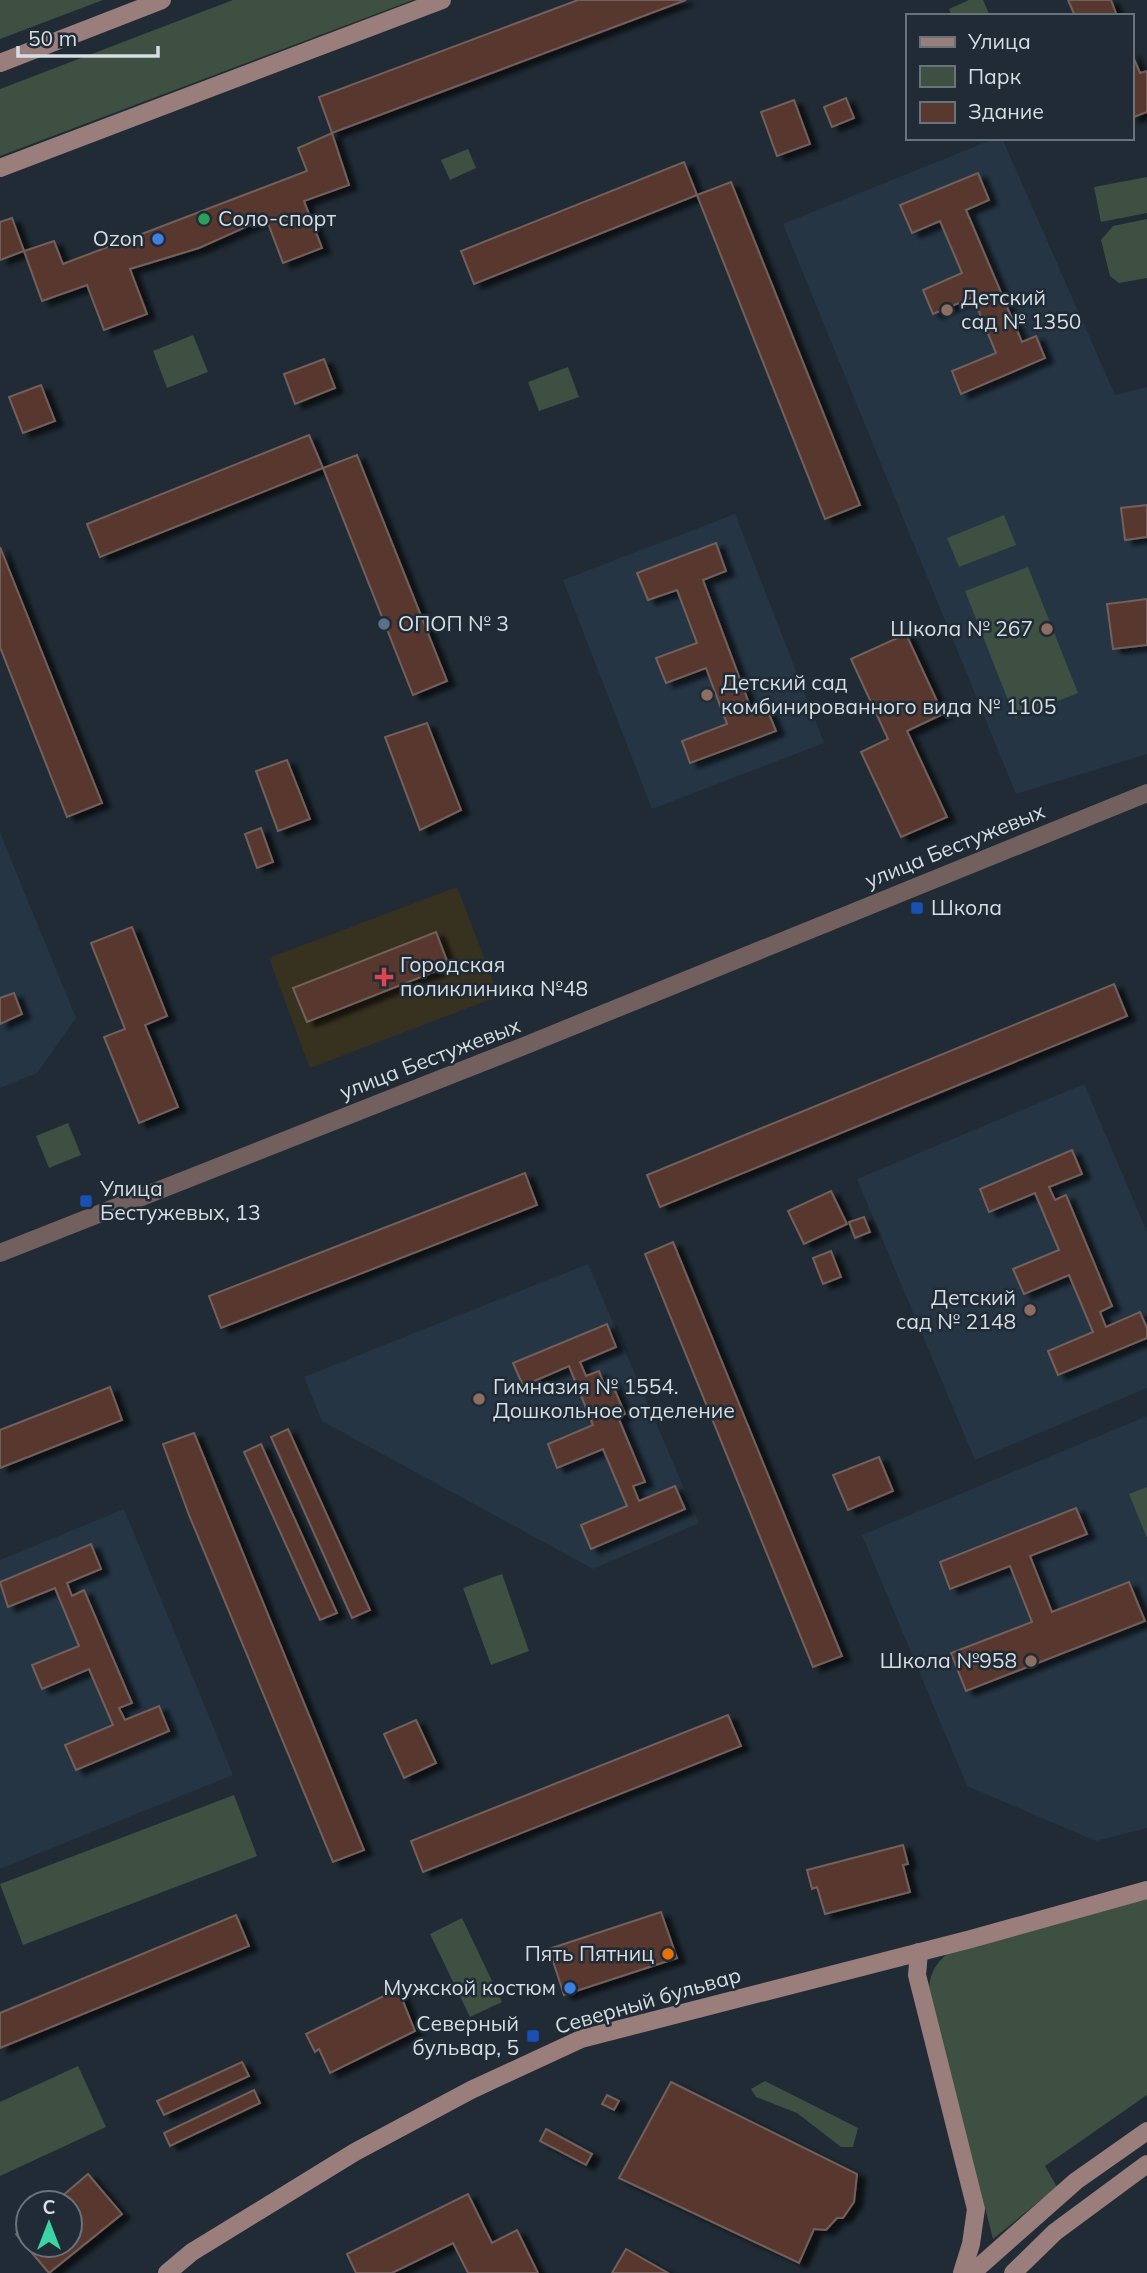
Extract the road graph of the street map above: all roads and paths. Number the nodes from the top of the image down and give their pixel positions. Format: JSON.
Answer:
{"nodes":[{"id":1,"x":162,"y":0,"type":"edge"},
{"id":2,"x":442,"y":0,"type":"edge"},
{"id":3,"x":0,"y":63,"type":"edge"},
{"id":4,"x":0,"y":168,"type":"edge"},
{"id":5,"x":1147,"y":793,"type":"edge"},
{"id":6,"x":0,"y":1253,"type":"edge"},
{"id":7,"x":1147,"y":1889,"type":"edge"},
{"id":8,"x":919,"y":1952,"type":"junction"},
{"id":9,"x":1147,"y":2132,"type":"edge"},
{"id":10,"x":1147,"y":2164,"type":"edge"},
{"id":11,"x":167,"y":2273,"type":"edge"},
{"id":12,"x":962,"y":2273,"type":"edge"},
{"id":13,"x":972,"y":2273,"type":"edge"},
{"id":14,"x":1013,"y":2273,"type":"edge"}],
"edges":[{"from":1,"to":3,"type":"main road"},
{"from":2,"to":4,"type":"main road"},
{"from":5,"to":6,"type":"street","name":"улица Бестужевых"},
{"from":7,"to":8,"type":"main road","name":"Северный бульвар"},
{"from":8,"to":11,"type":"main road","name":"Северный бульвар"},
{"from":8,"to":12,"type":"main road"},
{"from":9,"to":13,"type":"main road"},
{"from":10,"to":14,"type":"main road"}]}
